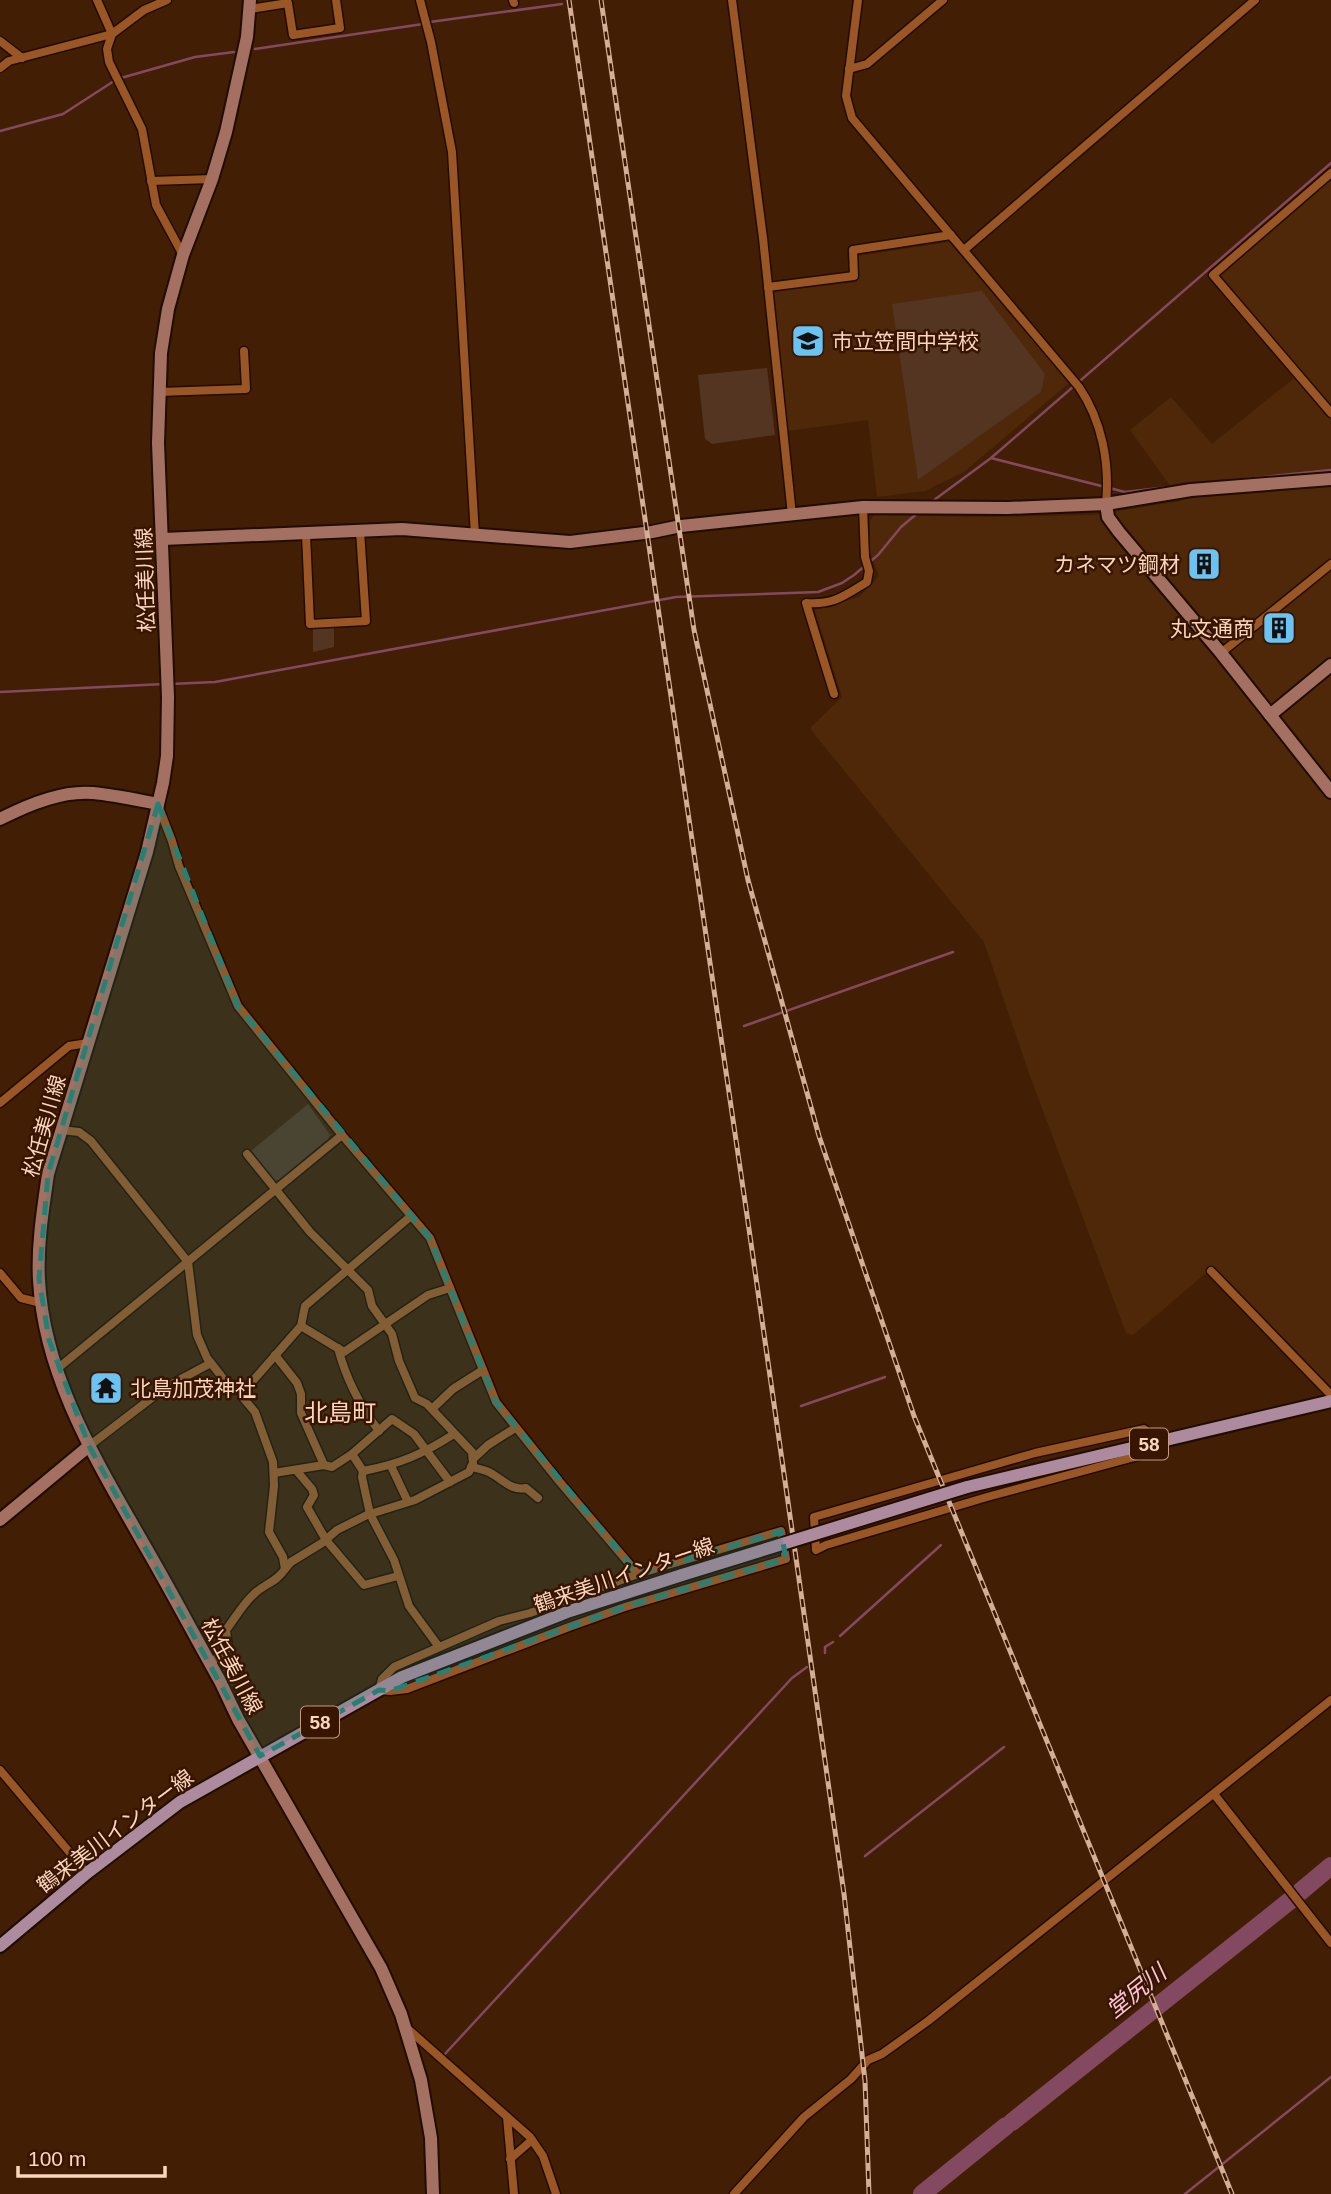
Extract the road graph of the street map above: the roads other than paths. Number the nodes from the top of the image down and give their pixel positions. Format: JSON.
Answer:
{"nodes":[{"id":1,"x":97,"y":0,"type":"edge"},
{"id":2,"x":167,"y":0,"type":"edge"},
{"id":3,"x":337,"y":0,"type":"edge"},
{"id":4,"x":420,"y":0,"type":"edge"},
{"id":5,"x":732,"y":0,"type":"edge"},
{"id":6,"x":858,"y":0,"type":"edge"},
{"id":7,"x":943,"y":0,"type":"edge"},
{"id":8,"x":1255,"y":0,"type":"edge"},
{"id":9,"x":250,"y":4,"type":"edge"},
{"id":10,"x":112,"y":34,"type":"junction"},
{"id":11,"x":0,"y":42,"type":"edge"},
{"id":12,"x":22,"y":58,"type":"junction"},
{"id":13,"x":0,"y":68,"type":"edge"},
{"id":14,"x":849,"y":69,"type":"junction"},
{"id":15,"x":1331,"y":173,"type":"edge"},
{"id":16,"x":212,"y":179,"type":"junction"},
{"id":17,"x":151,"y":181,"type":"junction"},
{"id":18,"x":951,"y":235,"type":"junction"},
{"id":19,"x":964,"y":250,"type":"junction"},
{"id":20,"x":183,"y":255,"type":"junction"},
{"id":21,"x":768,"y":287,"type":"junction"},
{"id":22,"x":244,"y":351,"type":"dead end"},
{"id":23,"x":159,"y":392,"type":"junction"},
{"id":24,"x":1331,"y":413,"type":"edge"},
{"id":25,"x":1330,"y":481,"type":"edge"},
{"id":26,"x":1107,"y":493,"type":"junction"},
{"id":27,"x":863,"y":507,"type":"junction"},
{"id":28,"x":792,"y":515,"type":"junction"},
{"id":29,"x":360,"y":531,"type":"junction"},
{"id":30,"x":306,"y":534,"type":"junction"},
{"id":31,"x":475,"y":535,"type":"junction"},
{"id":32,"x":163,"y":539,"type":"junction"},
{"id":33,"x":1331,"y":564,"type":"edge"},
{"id":34,"x":1221,"y":653,"type":"junction"},
{"id":35,"x":1331,"y":665,"type":"edge"},
{"id":36,"x":834,"y":694,"type":"dead end"},
{"id":37,"x":1270,"y":715,"type":"junction"},
{"id":38,"x":1331,"y":792,"type":"edge"},
{"id":39,"x":158,"y":804,"type":"junction"},
{"id":40,"x":0,"y":820,"type":"edge"},
{"id":41,"x":88,"y":1043,"type":"junction"},
{"id":42,"x":0,"y":1103,"type":"edge"},
{"id":43,"x":61,"y":1130,"type":"junction"},
{"id":44,"x":342,"y":1135,"type":"junction"},
{"id":45,"x":247,"y":1154,"type":"dead end"},
{"id":46,"x":276,"y":1189,"type":"junction"},
{"id":47,"x":411,"y":1216,"type":"junction"},
{"id":48,"x":188,"y":1262,"type":"junction"},
{"id":49,"x":348,"y":1268,"type":"junction"},
{"id":50,"x":1211,"y":1271,"type":"dead end"},
{"id":51,"x":0,"y":1273,"type":"edge"},
{"id":52,"x":450,"y":1288,"type":"junction"},
{"id":53,"x":41,"y":1303,"type":"junction"},
{"id":54,"x":386,"y":1325,"type":"junction"},
{"id":55,"x":301,"y":1326,"type":"junction"},
{"id":56,"x":338,"y":1348,"type":"junction"},
{"id":57,"x":275,"y":1355,"type":"junction"},
{"id":58,"x":211,"y":1363,"type":"junction"},
{"id":59,"x":57,"y":1369,"type":"junction"},
{"id":60,"x":483,"y":1370,"type":"junction"},
{"id":61,"x":243,"y":1392,"type":"junction"},
{"id":62,"x":1331,"y":1395,"type":"edge"},
{"id":63,"x":1331,"y":1401,"type":"edge"},
{"id":64,"x":432,"y":1409,"type":"junction"},
{"id":65,"x":515,"y":1428,"type":"junction"},
{"id":66,"x":379,"y":1431,"type":"junction"},
{"id":67,"x":454,"y":1434,"type":"junction"},
{"id":68,"x":1158,"y":1441,"type":"junction"},
{"id":69,"x":89,"y":1446,"type":"junction"},
{"id":70,"x":426,"y":1452,"type":"junction"},
{"id":71,"x":352,"y":1454,"type":"junction"},
{"id":72,"x":472,"y":1463,"type":"junction"},
{"id":73,"x":324,"y":1465,"type":"junction"},
{"id":74,"x":391,"y":1466,"type":"junction"},
{"id":75,"x":296,"y":1470,"type":"junction"},
{"id":76,"x":363,"y":1471,"type":"junction"},
{"id":77,"x":274,"y":1473,"type":"junction"},
{"id":78,"x":450,"y":1482,"type":"junction"},
{"id":79,"x":538,"y":1498,"type":"dead end"},
{"id":80,"x":408,"y":1502,"type":"junction"},
{"id":81,"x":370,"y":1514,"type":"junction"},
{"id":82,"x":0,"y":1520,"type":"edge"},
{"id":83,"x":326,"y":1540,"type":"junction"},
{"id":84,"x":285,"y":1569,"type":"junction"},
{"id":85,"x":638,"y":1574,"type":"junction"},
{"id":86,"x":398,"y":1576,"type":"junction"},
{"id":87,"x":439,"y":1647,"type":"junction"},
{"id":88,"x":210,"y":1664,"type":"junction"},
{"id":89,"x":379,"y":1690,"type":"junction"},
{"id":90,"x":1331,"y":1700,"type":"edge"},
{"id":91,"x":260,"y":1756,"type":"junction"},
{"id":92,"x":0,"y":1770,"type":"edge"},
{"id":93,"x":1214,"y":1794,"type":"junction"},
{"id":94,"x":87,"y":1873,"type":"junction"},
{"id":95,"x":1331,"y":1943,"type":"edge"},
{"id":96,"x":0,"y":1946,"type":"edge"},
{"id":97,"x":405,"y":2027,"type":"junction"},
{"id":98,"x":506,"y":2118,"type":"junction"},
{"id":99,"x":532,"y":2140,"type":"junction"},
{"id":100,"x":510,"y":2159,"type":"junction"},
{"id":101,"x":433,"y":2194,"type":"edge"},
{"id":102,"x":514,"y":2194,"type":"edge"},
{"id":103,"x":556,"y":2194,"type":"edge"},
{"id":104,"x":734,"y":2194,"type":"edge"}],
"edges":[{"from":1,"to":10,"type":"street"},
{"from":2,"to":10,"type":"street"},
{"from":3,"to":9,"type":"street"},
{"from":4,"to":31,"type":"street"},
{"from":5,"to":21,"type":"street"},
{"from":6,"to":14,"type":"street"},
{"from":7,"to":14,"type":"street"},
{"from":8,"to":19,"type":"street"},
{"from":9,"to":16,"type":"main road","name":"松任美川線"},
{"from":10,"to":12,"type":"street"},
{"from":10,"to":17,"type":"street"},
{"from":11,"to":12,"type":"street"},
{"from":12,"to":13,"type":"street"},
{"from":14,"to":18,"type":"street"},
{"from":15,"to":24,"type":"street"},
{"from":16,"to":17,"type":"street"},
{"from":16,"to":20,"type":"main road","name":"松任美川線"},
{"from":17,"to":20,"type":"street"},
{"from":18,"to":19,"type":"street"},
{"from":18,"to":21,"type":"street"},
{"from":19,"to":26,"type":"street"},
{"from":20,"to":23,"type":"main road","name":"松任美川線"},
{"from":21,"to":28,"type":"street"},
{"from":22,"to":23,"type":"street"},
{"from":23,"to":32,"type":"main road","name":"松任美川線"},
{"from":25,"to":26,"type":"main road"},
{"from":26,"to":27,"type":"main road"},
{"from":26,"to":34,"type":"main road"},
{"from":27,"to":28,"type":"main road"},
{"from":27,"to":36,"type":"street"},
{"from":28,"to":31,"type":"main road"},
{"from":29,"to":30,"type":"main road"},
{"from":29,"to":30,"type":"street"},
{"from":29,"to":31,"type":"main road"},
{"from":30,"to":32,"type":"main road"},
{"from":32,"to":39,"type":"main road","name":"松任美川線"},
{"from":33,"to":34,"type":"street"},
{"from":34,"to":37,"type":"main road"},
{"from":35,"to":37,"type":"main road"},
{"from":37,"to":38,"type":"main road"},
{"from":39,"to":40,"type":"main road"},
{"from":39,"to":41,"type":"main road","name":"松任美川線"},
{"from":39,"to":44,"type":"street"},
{"from":41,"to":42,"type":"street"},
{"from":41,"to":43,"type":"main road","name":"松任美川線"},
{"from":43,"to":48,"type":"street"},
{"from":43,"to":53,"type":"main road","name":"松任美川線"},
{"from":44,"to":46,"type":"street"},
{"from":44,"to":47,"type":"street"},
{"from":45,"to":46,"type":"street"},
{"from":46,"to":48,"type":"street"},
{"from":46,"to":49,"type":"street"},
{"from":47,"to":49,"type":"street"},
{"from":47,"to":52,"type":"street"},
{"from":48,"to":58,"type":"street"},
{"from":48,"to":59,"type":"street"},
{"from":49,"to":54,"type":"street"},
{"from":49,"to":55,"type":"street"},
{"from":50,"to":62,"type":"street"},
{"from":51,"to":53,"type":"street"},
{"from":52,"to":54,"type":"street"},
{"from":52,"to":60,"type":"street"},
{"from":53,"to":59,"type":"main road","name":"松任美川線"},
{"from":54,"to":56,"type":"street"},
{"from":54,"to":64,"type":"street"},
{"from":55,"to":56,"type":"street"},
{"from":55,"to":57,"type":"street"},
{"from":56,"to":66,"type":"street"},
{"from":57,"to":61,"type":"street"},
{"from":57,"to":73,"type":"street"},
{"from":58,"to":61,"type":"street"},
{"from":58,"to":69,"type":"street"},
{"from":59,"to":69,"type":"main road","name":"松任美川線"},
{"from":60,"to":64,"type":"street"},
{"from":60,"to":65,"type":"street"},
{"from":61,"to":77,"type":"street"},
{"from":63,"to":68,"type":"main road","name":"鶴来美川インター線","number":"58"},
{"from":64,"to":67,"type":"street"},
{"from":65,"to":72,"type":"street"},
{"from":65,"to":85,"type":"street"},
{"from":66,"to":70,"type":"street"},
{"from":66,"to":71,"type":"street"},
{"from":67,"to":70,"type":"street"},
{"from":67,"to":72,"type":"street"},
{"from":68,"to":68,"type":"street"},
{"from":68,"to":89,"type":"main road","name":"鶴来美川インター線","number":"58","bridge":true},
{"from":69,"to":82,"type":"main road"},
{"from":69,"to":88,"type":"main road","name":"松任美川線"},
{"from":70,"to":74,"type":"street"},
{"from":70,"to":78,"type":"street"},
{"from":71,"to":73,"type":"street"},
{"from":71,"to":76,"type":"street"},
{"from":72,"to":78,"type":"street"},
{"from":72,"to":79,"type":"street"},
{"from":73,"to":75,"type":"street"},
{"from":74,"to":76,"type":"street"},
{"from":74,"to":80,"type":"street"},
{"from":75,"to":77,"type":"street"},
{"from":75,"to":83,"type":"street"},
{"from":76,"to":81,"type":"street"},
{"from":77,"to":84,"type":"street"},
{"from":78,"to":80,"type":"street"},
{"from":80,"to":81,"type":"street"},
{"from":81,"to":83,"type":"street"},
{"from":81,"to":86,"type":"street"},
{"from":83,"to":84,"type":"street"},
{"from":83,"to":86,"type":"street"},
{"from":84,"to":88,"type":"street"},
{"from":85,"to":87,"type":"street"},
{"from":85,"to":89,"type":"street"},
{"from":86,"to":87,"type":"street"},
{"from":87,"to":89,"type":"street"},
{"from":88,"to":91,"type":"main road","name":"松任美川線"},
{"from":89,"to":91,"type":"main road","name":"鶴来美川インター線","number":"58"},
{"from":90,"to":93,"type":"street"},
{"from":91,"to":94,"type":"main road","name":"鶴来美川インター線","number":"58"},
{"from":91,"to":97,"type":"main road","name":"松任美川線"},
{"from":92,"to":94,"type":"street"},
{"from":93,"to":95,"type":"street"},
{"from":93,"to":104,"type":"street"},
{"from":94,"to":96,"type":"main road","name":"鶴来美川インター線","number":"58"},
{"from":97,"to":98,"type":"street"},
{"from":97,"to":101,"type":"main road","name":"松任美川線"},
{"from":98,"to":99,"type":"street"},
{"from":98,"to":100,"type":"street"},
{"from":99,"to":100,"type":"street"},
{"from":99,"to":103,"type":"street"},
{"from":100,"to":102,"type":"street"}]}
